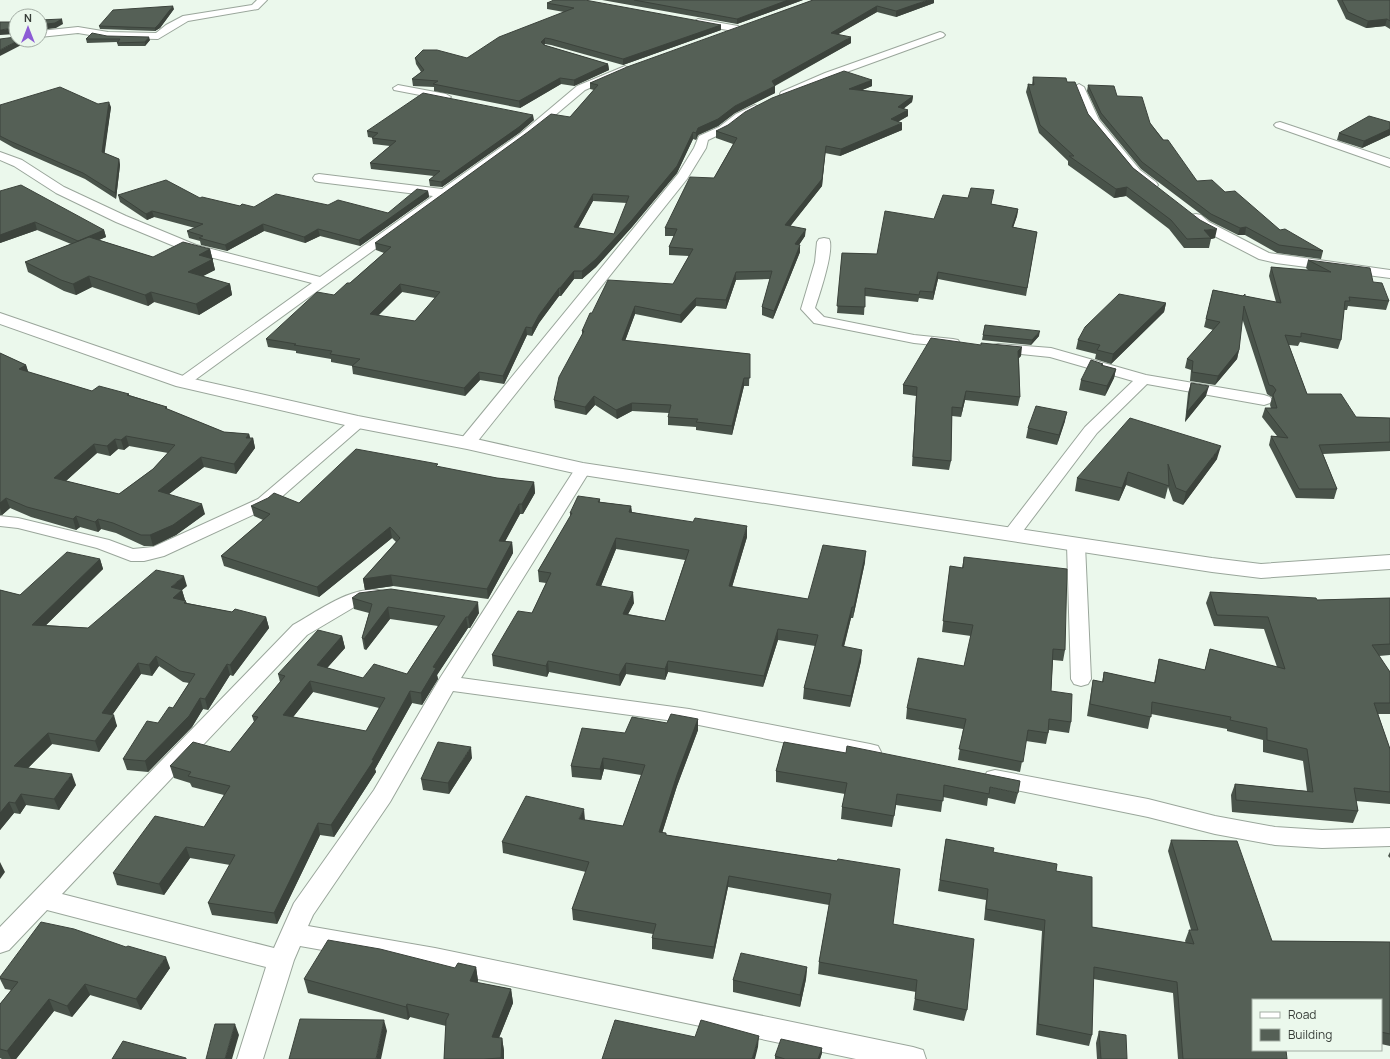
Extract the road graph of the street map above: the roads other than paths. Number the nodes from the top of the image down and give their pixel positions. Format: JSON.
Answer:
{"nodes":[{"id":1,"x":262,"y":0,"type":"edge"},
{"id":2,"x":685,"y":20,"type":"edge"},
{"id":3,"x":752,"y":24,"type":"edge"},
{"id":4,"x":738,"y":29,"type":"junction"},
{"id":5,"x":48,"y":33,"type":"edge"},
{"id":6,"x":940,"y":35,"type":"dead end"},
{"id":7,"x":718,"y":37,"type":"edge"},
{"id":8,"x":608,"y":65,"type":"edge"},
{"id":9,"x":637,"y":65,"type":"edge"},
{"id":10,"x":623,"y":70,"type":"junction"},
{"id":11,"x":1079,"y":87,"type":"edge"},
{"id":12,"x":398,"y":88,"type":"dead end"},
{"id":13,"x":453,"y":99,"type":"edge"},
{"id":14,"x":532,"y":114,"type":"edge"},
{"id":15,"x":547,"y":118,"type":"junction"},
{"id":16,"x":1280,"y":125,"type":"dead end"},
{"id":17,"x":0,"y":156,"type":"edge"},
{"id":18,"x":1390,"y":162,"type":"edge"},
{"id":19,"x":319,"y":178,"type":"dead end"},
{"id":20,"x":1161,"y":192,"type":"edge"},
{"id":21,"x":443,"y":193,"type":"junction"},
{"id":22,"x":1186,"y":210,"type":"edge"},
{"id":23,"x":824,"y":242,"type":"dead end"},
{"id":24,"x":1390,"y":274,"type":"edge"},
{"id":25,"x":322,"y":282,"type":"junction"},
{"id":26,"x":0,"y":318,"type":"edge"},
{"id":27,"x":967,"y":344,"type":"edge"},
{"id":28,"x":982,"y":346,"type":"edge"},
{"id":29,"x":1144,"y":380,"type":"junction"},
{"id":30,"x":183,"y":382,"type":"junction"},
{"id":31,"x":1264,"y":400,"type":"dead end"},
{"id":32,"x":358,"y":422,"type":"junction"},
{"id":33,"x":467,"y":443,"type":"junction"},
{"id":34,"x":583,"y":469,"type":"junction"},
{"id":35,"x":0,"y":521,"type":"edge"},
{"id":36,"x":1011,"y":535,"type":"junction"},
{"id":37,"x":1076,"y":545,"type":"junction"},
{"id":38,"x":1390,"y":562,"type":"edge"},
{"id":39,"x":394,"y":592,"type":"edge"},
{"id":40,"x":472,"y":605,"type":"edge"},
{"id":41,"x":495,"y":608,"type":"junction"},
{"id":42,"x":1081,"y":679,"type":"dead end"},
{"id":43,"x":447,"y":683,"type":"junction"},
{"id":44,"x":891,"y":757,"type":"edge"},
{"id":45,"x":977,"y":774,"type":"edge"},
{"id":46,"x":1390,"y":837,"type":"edge"},
{"id":47,"x":41,"y":900,"type":"junction"},
{"id":48,"x":292,"y":934,"type":"junction"},
{"id":49,"x":1,"y":940,"type":"edge"},
{"id":50,"x":281,"y":960,"type":"junction"},
{"id":51,"x":250,"y":1059,"type":"edge"},
{"id":52,"x":913,"y":1059,"type":"edge"}],
"edges":[{"from":1,"to":5,"type":"street"},
{"from":2,"to":4,"type":"street"},
{"from":3,"to":4,"type":"street"},
{"from":4,"to":7,"type":"street"},
{"from":6,"to":33,"type":"street"},
{"from":8,"to":10,"type":"street"},
{"from":9,"to":10,"type":"street"},
{"from":10,"to":15,"type":"street"},
{"from":11,"to":20,"type":"street"},
{"from":12,"to":13,"type":"street"},
{"from":14,"to":15,"type":"street"},
{"from":15,"to":21,"type":"street"},
{"from":16,"to":18,"type":"street"},
{"from":17,"to":25,"type":"street"},
{"from":19,"to":21,"type":"street"},
{"from":21,"to":25,"type":"street"},
{"from":22,"to":24,"type":"street"},
{"from":23,"to":27,"type":"street"},
{"from":25,"to":30,"type":"street"},
{"from":26,"to":30,"type":"street"},
{"from":28,"to":29,"type":"street"},
{"from":29,"to":31,"type":"street"},
{"from":29,"to":36,"type":"street"},
{"from":30,"to":32,"type":"street"},
{"from":32,"to":33,"type":"street"},
{"from":32,"to":35,"type":"street"},
{"from":33,"to":34,"type":"street"},
{"from":34,"to":36,"type":"street"},
{"from":34,"to":41,"type":"street"},
{"from":36,"to":37,"type":"street"},
{"from":37,"to":38,"type":"street"},
{"from":37,"to":42,"type":"street"},
{"from":39,"to":47,"type":"street"},
{"from":40,"to":41,"type":"street"},
{"from":41,"to":43,"type":"street"},
{"from":43,"to":44,"type":"street"},
{"from":43,"to":48,"type":"street"},
{"from":45,"to":46,"type":"street"},
{"from":47,"to":49,"type":"street"},
{"from":47,"to":50,"type":"street"},
{"from":48,"to":50,"type":"street"},
{"from":48,"to":52,"type":"street"},
{"from":50,"to":51,"type":"street"}]}
